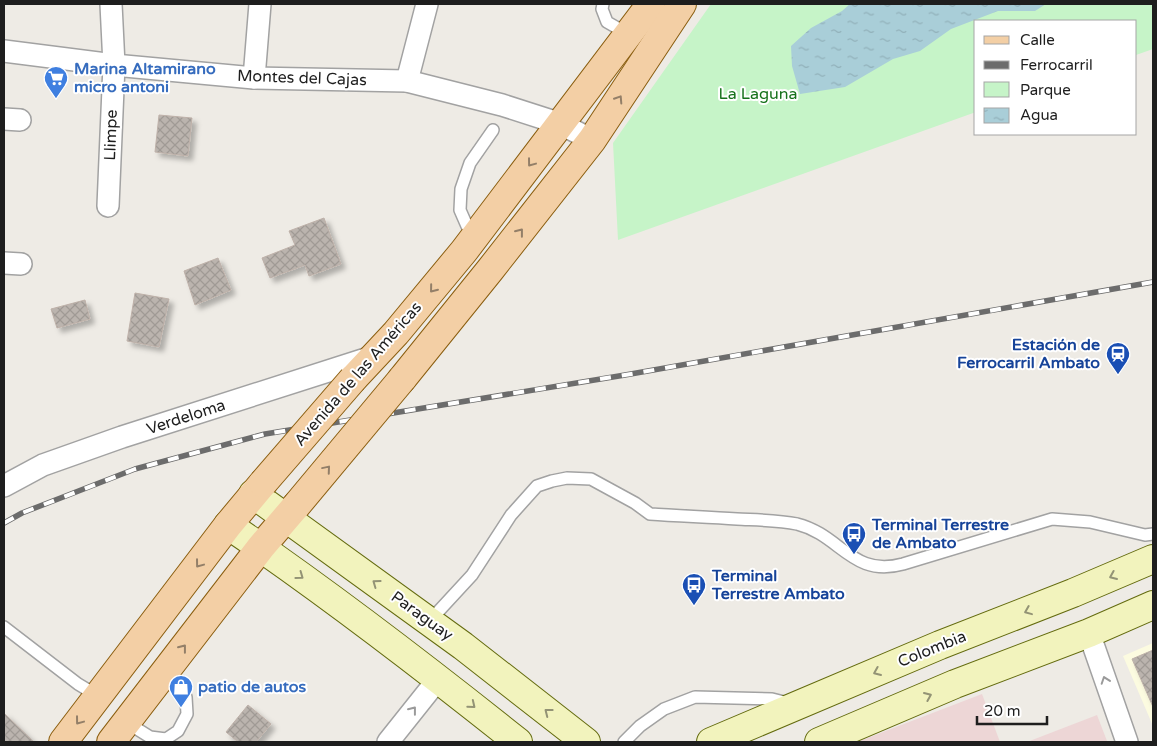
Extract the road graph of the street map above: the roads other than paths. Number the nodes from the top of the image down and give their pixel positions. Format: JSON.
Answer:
{"nodes":[{"id":1,"x":111,"y":4,"type":"edge"},
{"id":2,"x":260,"y":4,"type":"edge"},
{"id":3,"x":427,"y":4,"type":"edge"},
{"id":4,"x":603,"y":4,"type":"edge"},
{"id":5,"x":651,"y":4,"type":"edge"},
{"id":6,"x":682,"y":4,"type":"edge"},
{"id":7,"x":628,"y":34,"type":"junction"},
{"id":8,"x":4,"y":51,"type":"edge"},
{"id":9,"x":114,"y":65,"type":"junction"},
{"id":10,"x":254,"y":78,"type":"junction"},
{"id":11,"x":407,"y":81,"type":"junction"},
{"id":12,"x":561,"y":124,"type":"junction"},
{"id":13,"x":493,"y":130,"type":"dead end"},
{"id":14,"x":592,"y":140,"type":"junction"},
{"id":15,"x":108,"y":206,"type":"dead end"},
{"id":16,"x":476,"y":235,"type":"junction"},
{"id":17,"x":372,"y":357,"type":"junction"},
{"id":18,"x":4,"y":486,"type":"edge"},
{"id":19,"x":258,"y":489,"type":"junction"},
{"id":20,"x":291,"y":512,"type":"junction"},
{"id":21,"x":228,"y":525,"type":"junction"},
{"id":22,"x":1153,"y":534,"type":"edge"},
{"id":23,"x":261,"y":547,"type":"junction"},
{"id":24,"x":1153,"y":559,"type":"edge"},
{"id":25,"x":1153,"y":605,"type":"edge"},
{"id":26,"x":432,"y":623,"type":"junction"},
{"id":27,"x":4,"y":627,"type":"edge"},
{"id":28,"x":1089,"y":633,"type":"junction"},
{"id":29,"x":162,"y":676,"type":"junction"},
{"id":30,"x":438,"y":678,"type":"junction"},
{"id":31,"x":98,"y":696,"type":"junction"},
{"id":32,"x":797,"y":706,"type":"junction"},
{"id":33,"x":118,"y":732,"type":"edge"},
{"id":34,"x":64,"y":742,"type":"edge"},
{"id":35,"x":388,"y":742,"type":"edge"},
{"id":36,"x":518,"y":742,"type":"edge"},
{"id":37,"x":586,"y":742,"type":"edge"},
{"id":38,"x":624,"y":742,"type":"edge"},
{"id":39,"x":711,"y":742,"type":"edge"},
{"id":40,"x":819,"y":742,"type":"edge"},
{"id":41,"x":1127,"y":742,"type":"edge"}],
"edges":[{"from":1,"to":9,"type":"street","name":"Llimpe"},
{"from":2,"to":10,"type":"street"},
{"from":3,"to":11,"type":"street"},
{"from":4,"to":7,"type":"lane"},
{"from":5,"to":7,"type":"main road","name":"Avenida de las Américas"},
{"from":14,"to":6,"type":"main road","name":"Avenida de las Américas","one_way":true},
{"from":7,"to":12,"type":"main road","name":"Avenida de las Américas"},
{"from":8,"to":9,"type":"street","name":"Montes del Cajas"},
{"from":9,"to":10,"type":"street","name":"Montes del Cajas"},
{"from":9,"to":15,"type":"street","name":"Llimpe"},
{"from":10,"to":11,"type":"street","name":"Montes del Cajas"},
{"from":11,"to":12,"type":"street","name":"Montes del Cajas"},
{"from":12,"to":14,"type":"street","name":"Montes del Cajas"},
{"from":12,"to":16,"type":"main road","name":"Avenida de las Américas","one_way":true},
{"from":13,"to":16,"type":"lane"},
{"from":20,"to":14,"type":"main road","name":"Avenida de las Américas","one_way":true,"bridge":true},
{"from":16,"to":17,"type":"main road","name":"Avenida de las Américas","one_way":true},
{"from":17,"to":18,"type":"street","name":"Verdeloma"},
{"from":17,"to":19,"type":"main road","name":"Avenida de las Américas","bridge":true},
{"from":19,"to":20,"type":"main road","name":"Paraguay"},
{"from":19,"to":21,"type":"main road","name":"Avenida de las Américas"},
{"from":20,"to":23,"type":"main road","name":"Avenida de las Américas"},
{"from":26,"to":20,"type":"main road","name":"Paraguay","one_way":true},
{"from":21,"to":23,"type":"main road"},
{"from":21,"to":31,"type":"main road","name":"Avenida de las Américas","one_way":true},
{"from":22,"to":26,"type":"lane"},
{"from":29,"to":23,"type":"main road","name":"Avenida de las Américas","one_way":true},
{"from":23,"to":30,"type":"main road","one_way":true},
{"from":24,"to":32,"type":"main road","name":"Colombia","one_way":true},
{"from":25,"to":28,"type":"main road"},
{"from":37,"to":26,"type":"main road","name":"Paraguay","one_way":true},
{"from":27,"to":31,"type":"lane"},
{"from":40,"to":28,"type":"main road","one_way":true},
{"from":41,"to":28,"type":"street","one_way":true},
{"from":29,"to":33,"type":"main road","name":"Avenida de las Américas"},
{"from":29,"to":33,"type":"lane"},
{"from":35,"to":30,"type":"street","one_way":true},
{"from":30,"to":36,"type":"main road","one_way":true},
{"from":31,"to":34,"type":"main road","name":"Avenida de las Américas","one_way":true},
{"from":32,"to":38,"type":"lane"},
{"from":32,"to":39,"type":"main road","name":"Colombia"}]}
